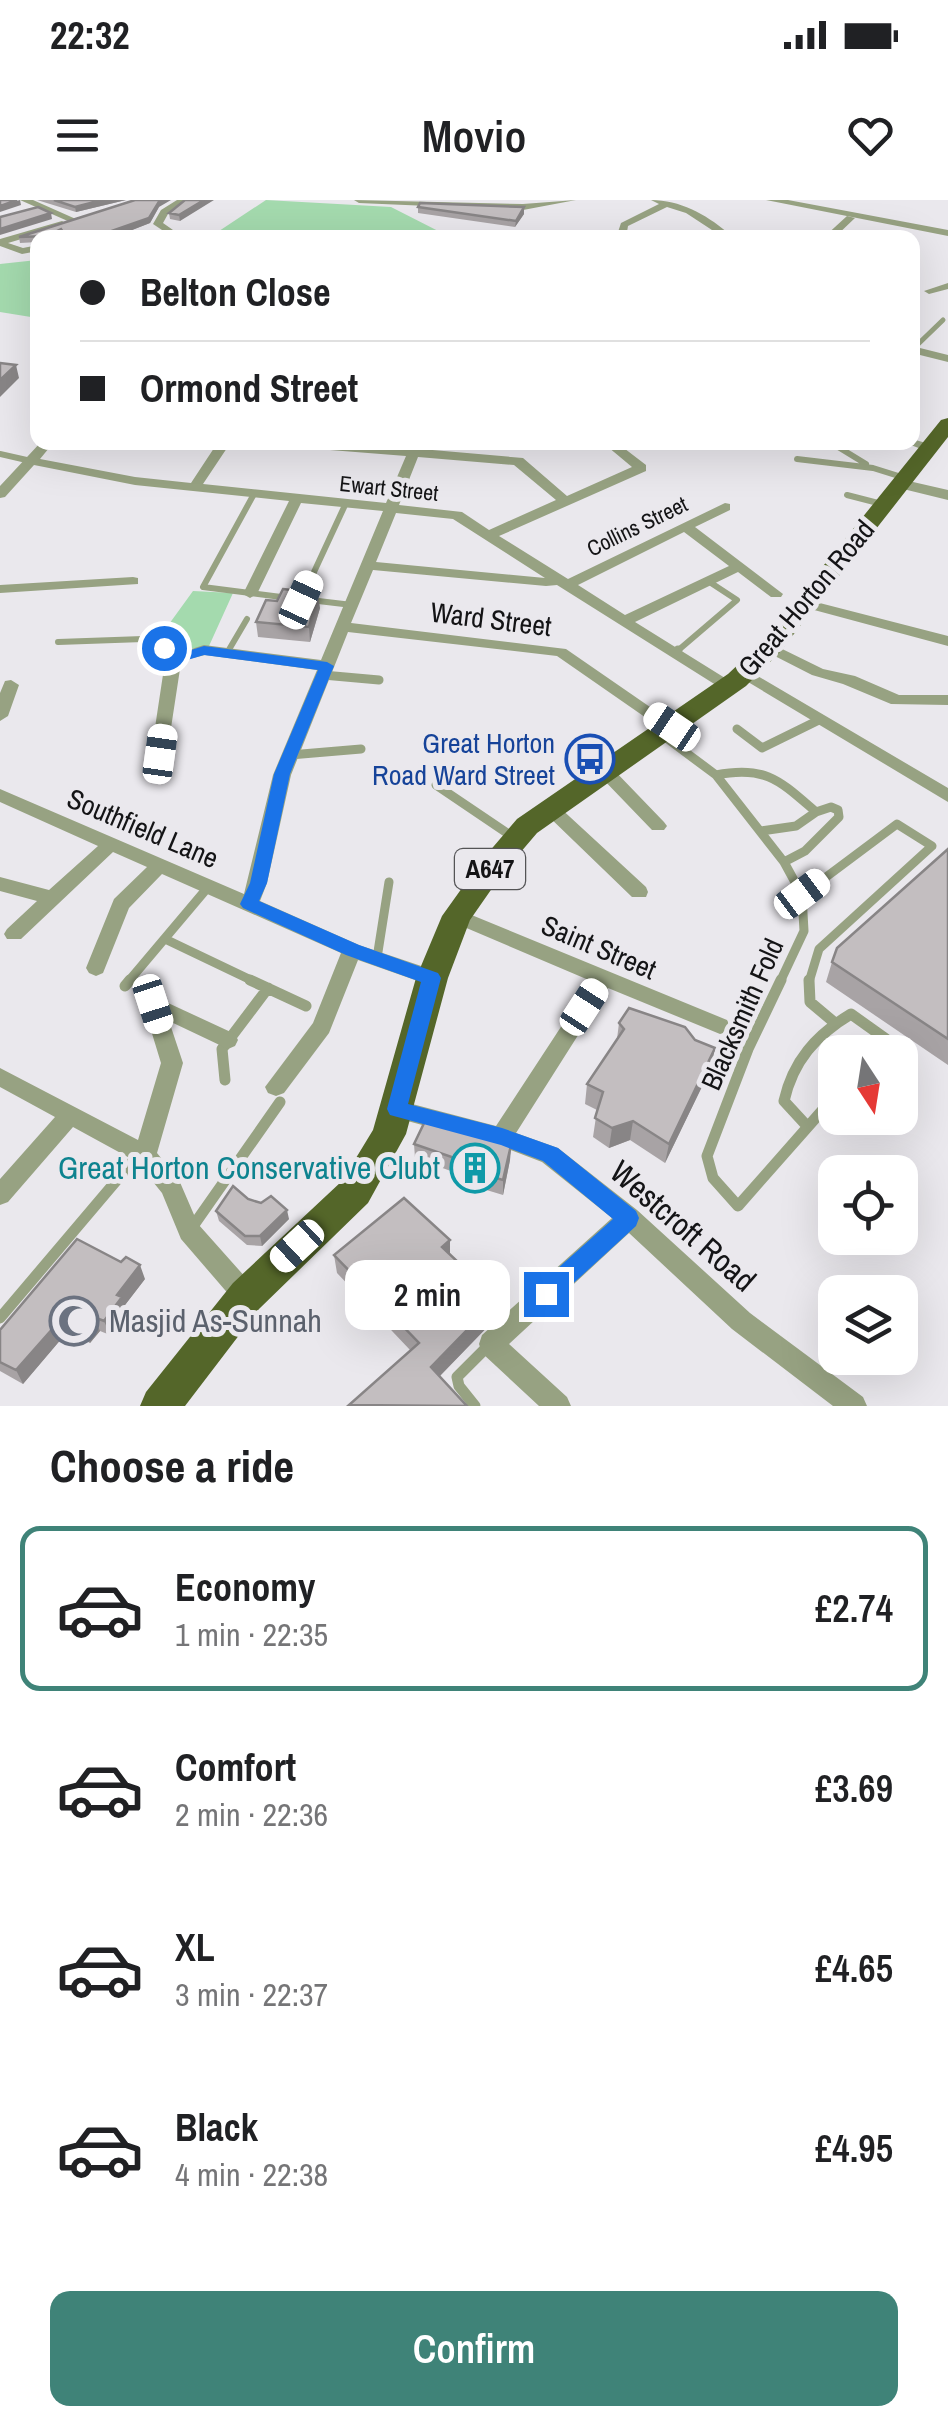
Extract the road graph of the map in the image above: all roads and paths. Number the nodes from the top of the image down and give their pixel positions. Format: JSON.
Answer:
{"nodes":[{"id":1,"x":182,"y":200,"type":"edge"},
{"id":2,"x":359,"y":200,"type":"edge"},
{"id":3,"x":394,"y":200,"type":"edge"},
{"id":4,"x":571,"y":200,"type":"edge"},
{"id":5,"x":771,"y":200,"type":"edge"},
{"id":6,"x":662,"y":202,"type":"edge"},
{"id":7,"x":26,"y":205,"type":"edge"},
{"id":8,"x":88,"y":215,"type":"edge"},
{"id":9,"x":850,"y":218,"type":"junction"},
{"id":10,"x":72,"y":220,"type":"junction"},
{"id":11,"x":41,"y":230,"type":"edge"},
{"id":12,"x":160,"y":230,"type":"edge"},
{"id":13,"x":623,"y":230,"type":"edge"},
{"id":14,"x":718,"y":230,"type":"edge"},
{"id":15,"x":837,"y":230,"type":"edge"},
{"id":16,"x":30,"y":233,"type":"edge"},
{"id":17,"x":948,"y":233,"type":"edge"},
{"id":18,"x":0,"y":243,"type":"edge"},
{"id":19,"x":30,"y":250,"type":"edge"},
{"id":20,"x":948,"y":286,"type":"edge"},
{"id":21,"x":929,"y":291,"type":"dead end"},
{"id":22,"x":942,"y":320,"type":"dead end"},
{"id":23,"x":920,"y":346,"type":"edge"},
{"id":24,"x":920,"y":353,"type":"edge"},
{"id":25,"x":948,"y":358,"type":"edge"},
{"id":26,"x":929,"y":438,"type":"edge"},
{"id":27,"x":41,"y":450,"type":"edge"},
{"id":28,"x":219,"y":450,"type":"edge"},
{"id":29,"x":415,"y":450,"type":"edge"},
{"id":30,"x":431,"y":450,"type":"edge"},
{"id":31,"x":618,"y":450,"type":"edge"},
{"id":32,"x":843,"y":450,"type":"edge"},
{"id":33,"x":0,"y":454,"type":"edge"},
{"id":34,"x":797,"y":459,"type":"dead end"},
{"id":35,"x":31,"y":461,"type":"junction"},
{"id":36,"x":873,"y":468,"type":"junction"},
{"id":37,"x":195,"y":487,"type":"junction"},
{"id":38,"x":896,"y":489,"type":"junction"},
{"id":39,"x":0,"y":494,"type":"edge"},
{"id":40,"x":254,"y":494,"type":"junction"},
{"id":41,"x":948,"y":494,"type":"edge"},
{"id":42,"x":847,"y":495,"type":"dead end"},
{"id":43,"x":297,"y":498,"type":"junction"},
{"id":44,"x":565,"y":501,"type":"junction"},
{"id":45,"x":346,"y":504,"type":"junction"},
{"id":46,"x":392,"y":508,"type":"junction"},
{"id":47,"x":725,"y":508,"type":"dead end"},
{"id":48,"x":686,"y":527,"type":"junction"},
{"id":49,"x":491,"y":534,"type":"junction"},
{"id":50,"x":368,"y":565,"type":"junction"},
{"id":51,"x":736,"y":567,"type":"junction"},
{"id":52,"x":133,"y":581,"type":"dead end"},
{"id":53,"x":708,"y":581,"type":"junction"},
{"id":54,"x":565,"y":582,"type":"junction"},
{"id":55,"x":0,"y":590,"type":"edge"},
{"id":56,"x":250,"y":594,"type":"junction"},
{"id":57,"x":301,"y":600,"type":"junction"},
{"id":58,"x":793,"y":603,"type":"junction"},
{"id":59,"x":352,"y":605,"type":"junction"},
{"id":60,"x":247,"y":620,"type":"dead end"},
{"id":61,"x":625,"y":621,"type":"junction"},
{"id":62,"x":343,"y":627,"type":"junction"},
{"id":63,"x":948,"y":641,"type":"edge"},
{"id":64,"x":58,"y":642,"type":"dead end"},
{"id":65,"x":770,"y":648,"type":"junction"},
{"id":66,"x":675,"y":653,"type":"junction"},
{"id":67,"x":227,"y":654,"type":"junction"},
{"id":68,"x":184,"y":656,"type":"junction"},
{"id":69,"x":325,"y":670,"type":"junction"},
{"id":70,"x":378,"y":680,"type":"dead end"},
{"id":71,"x":736,"y":680,"type":"junction"},
{"id":72,"x":11,"y":684,"type":"dead end"},
{"id":73,"x":948,"y":700,"type":"edge"},
{"id":74,"x":0,"y":716,"type":"edge"},
{"id":75,"x":819,"y":720,"type":"junction"},
{"id":76,"x":737,"y":729,"type":"dead end"},
{"id":77,"x":666,"y":730,"type":"junction"},
{"id":78,"x":362,"y":749,"type":"dead end"},
{"id":79,"x":160,"y":754,"type":"dead end"},
{"id":80,"x":290,"y":756,"type":"junction"},
{"id":81,"x":605,"y":771,"type":"junction"},
{"id":82,"x":716,"y":775,"type":"junction"},
{"id":83,"x":436,"y":785,"type":"dead end"},
{"id":84,"x":0,"y":795,"type":"edge"},
{"id":85,"x":948,"y":796,"type":"edge"},
{"id":86,"x":551,"y":809,"type":"junction"},
{"id":87,"x":816,"y":812,"type":"junction"},
{"id":88,"x":658,"y":826,"type":"dead end"},
{"id":89,"x":761,"y":831,"type":"junction"},
{"id":90,"x":516,"y":839,"type":"junction"},
{"id":91,"x":110,"y":845,"type":"junction"},
{"id":92,"x":784,"y":862,"type":"junction"},
{"id":93,"x":160,"y":864,"type":"junction"},
{"id":94,"x":390,"y":882,"type":"dead end"},
{"id":95,"x":0,"y":884,"type":"edge"},
{"id":96,"x":209,"y":886,"type":"junction"},
{"id":97,"x":639,"y":892,"type":"dead end"},
{"id":98,"x":802,"y":894,"type":"junction"},
{"id":99,"x":52,"y":898,"type":"junction"},
{"id":100,"x":249,"y":904,"type":"junction"},
{"id":101,"x":457,"y":916,"type":"junction"},
{"id":102,"x":14,"y":934,"type":"dead end"},
{"id":103,"x":164,"y":938,"type":"junction"},
{"id":104,"x":352,"y":950,"type":"junction"},
{"id":105,"x":376,"y":958,"type":"junction"},
{"id":106,"x":96,"y":968,"type":"dead end"},
{"id":107,"x":432,"y":978,"type":"junction"},
{"id":108,"x":602,"y":980,"type":"junction"},
{"id":109,"x":125,"y":986,"type":"dead end"},
{"id":110,"x":268,"y":988,"type":"junction"},
{"id":111,"x":306,"y":1006,"type":"dead end"},
{"id":112,"x":834,"y":1023,"type":"junction"},
{"id":113,"x":720,"y":1026,"type":"dead end"},
{"id":114,"x":880,"y":1035,"type":"edge"},
{"id":115,"x":228,"y":1040,"type":"junction"},
{"id":116,"x":2,"y":1077,"type":"edge"},
{"id":117,"x":225,"y":1080,"type":"dead end"},
{"id":118,"x":278,"y":1094,"type":"joint"},
{"id":119,"x":397,"y":1109,"type":"junction"},
{"id":120,"x":71,"y":1114,"type":"junction"},
{"id":121,"x":818,"y":1114,"type":"edge"},
{"id":122,"x":807,"y":1126,"type":"junction"},
{"id":123,"x":502,"y":1136,"type":"junction"},
{"id":124,"x":143,"y":1153,"type":"junction"},
{"id":125,"x":0,"y":1194,"type":"edge"},
{"id":126,"x":628,"y":1218,"type":"junction"},
{"id":127,"x":189,"y":1232,"type":"junction"},
{"id":128,"x":246,"y":1296,"type":"junction"},
{"id":129,"x":0,"y":1318,"type":"edge"},
{"id":130,"x":491,"y":1344,"type":"junction"},
{"id":131,"x":160,"y":1406,"type":"edge"},
{"id":132,"x":475,"y":1406,"type":"edge"},
{"id":133,"x":558,"y":1406,"type":"edge"},
{"id":134,"x":854,"y":1406,"type":"edge"}],
"edges":[{"from":1,"to":12,"type":"street"},
{"from":2,"to":3,"type":"street"},
{"from":3,"to":4,"type":"street"},
{"from":5,"to":9,"type":"street"},
{"from":6,"to":13,"type":"street"},
{"from":6,"to":14,"type":"street"},
{"from":7,"to":10,"type":"street"},
{"from":8,"to":10,"type":"street"},
{"from":9,"to":15,"type":"street"},
{"from":9,"to":17,"type":"street"},
{"from":10,"to":11,"type":"street"},
{"from":16,"to":18,"type":"street"},
{"from":18,"to":19,"type":"street"},
{"from":20,"to":21,"type":"street"},
{"from":22,"to":23,"type":"lane"},
{"from":24,"to":25,"type":"street"},
{"from":26,"to":38,"type":"main road","name":"Great Horton Road","number":"A647"},
{"from":27,"to":35,"type":"street"},
{"from":28,"to":37,"type":"street"},
{"from":29,"to":46,"type":"street"},
{"from":30,"to":44,"type":"street"},
{"from":31,"to":44,"type":"street"},
{"from":32,"to":36,"type":"lane"},
{"from":33,"to":35,"type":"lane","name":"Ewart Street"},
{"from":34,"to":36,"type":"lane"},
{"from":35,"to":37,"type":"street","name":"Ewart Street"},
{"from":35,"to":39,"type":"street"},
{"from":36,"to":38,"type":"lane"},
{"from":37,"to":40,"type":"street","name":"Ewart Street"},
{"from":38,"to":41,"type":"street"},
{"from":38,"to":42,"type":"lane"},
{"from":38,"to":58,"type":"main road","name":"Great Horton Road","number":"A647"},
{"from":40,"to":43,"type":"street","name":"Ewart Street"},
{"from":40,"to":56,"type":"lane"},
{"from":43,"to":45,"type":"street","name":"Ewart Street"},
{"from":43,"to":56,"type":"street"},
{"from":44,"to":49,"type":"street"},
{"from":45,"to":46,"type":"street","name":"Ewart Street"},
{"from":45,"to":57,"type":"lane"},
{"from":46,"to":49,"type":"street","name":"Ewart Street"},
{"from":46,"to":50,"type":"street"},
{"from":47,"to":48,"type":"street","name":"Collins Street"},
{"from":48,"to":51,"type":"street"},
{"from":48,"to":54,"type":"street","name":"Collins Street"},
{"from":49,"to":54,"type":"street","name":"Ewart Street"},
{"from":50,"to":54,"type":"street"},
{"from":50,"to":59,"type":"street"},
{"from":51,"to":53,"type":"street"},
{"from":51,"to":58,"type":"street"},
{"from":52,"to":55,"type":"street"},
{"from":53,"to":61,"type":"street"},
{"from":53,"to":66,"type":"lane"},
{"from":54,"to":61,"type":"street","name":"Ewart Street"},
{"from":56,"to":57,"type":"lane"},
{"from":57,"to":59,"type":"lane"},
{"from":58,"to":63,"type":"street"},
{"from":58,"to":65,"type":"main road","name":"Great Horton Road","number":"A647"},
{"from":59,"to":62,"type":"street"},
{"from":60,"to":67,"type":"lane"},
{"from":61,"to":66,"type":"street","name":"Ewart Street"},
{"from":62,"to":69,"type":"street"},
{"from":62,"to":77,"type":"street","name":"Ward Street"},
{"from":64,"to":68,"type":"lane"},
{"from":65,"to":71,"type":"main road","name":"Great Horton Road","number":"A647"},
{"from":65,"to":73,"type":"street"},
{"from":66,"to":71,"type":"street","name":"Ewart Street"},
{"from":67,"to":68,"type":"street"},
{"from":67,"to":69,"type":"street"},
{"from":68,"to":79,"type":"street"},
{"from":69,"to":70,"type":"lane"},
{"from":69,"to":80,"type":"street"},
{"from":71,"to":75,"type":"street","name":"Ewart Street"},
{"from":71,"to":77,"type":"main road","name":"Great Horton Road","number":"A647"},
{"from":72,"to":74,"type":"street"},
{"from":75,"to":76,"type":"lane"},
{"from":75,"to":85,"type":"street","name":"Ewart Street"},
{"from":77,"to":81,"type":"main road","name":"Great Horton Road","number":"A647"},
{"from":77,"to":82,"type":"lane"},
{"from":78,"to":80,"type":"lane"},
{"from":80,"to":100,"type":"street"},
{"from":81,"to":86,"type":"main road","name":"Great Horton Road","number":"A647"},
{"from":81,"to":88,"type":"street"},
{"from":82,"to":87,"type":"lane"},
{"from":82,"to":89,"type":"lane"},
{"from":83,"to":90,"type":"lane"},
{"from":84,"to":91,"type":"street","name":"Southfield Lane"},
{"from":86,"to":90,"type":"main road","name":"Great Horton Road","number":"A647"},
{"from":86,"to":97,"type":"street"},
{"from":87,"to":89,"type":"lane"},
{"from":87,"to":92,"type":"lane"},
{"from":89,"to":92,"type":"lane"},
{"from":90,"to":101,"type":"main road","name":"Great Horton Road","number":"A647"},
{"from":91,"to":93,"type":"street","name":"Southfield Lane"},
{"from":91,"to":99,"type":"street"},
{"from":92,"to":98,"type":"lane"},
{"from":93,"to":96,"type":"street","name":"Southfield Lane"},
{"from":93,"to":106,"type":"street"},
{"from":94,"to":105,"type":"lane"},
{"from":95,"to":99,"type":"street"},
{"from":96,"to":100,"type":"street","name":"Southfield Lane"},
{"from":96,"to":103,"type":"lane"},
{"from":98,"to":112,"type":"lane"},
{"from":98,"to":122,"type":"lane","name":"Blacksmith Fold"},
{"from":99,"to":102,"type":"street"},
{"from":100,"to":104,"type":"street","name":"Southfield Lane"},
{"from":101,"to":107,"type":"main road","name":"Great Horton Road","number":"A647"},
{"from":101,"to":108,"type":"street","name":"Saint Street"},
{"from":103,"to":109,"type":"lane"},
{"from":103,"to":110,"type":"lane"},
{"from":104,"to":105,"type":"street","name":"Southfield Lane"},
{"from":104,"to":118,"type":"street"},
{"from":105,"to":107,"type":"street","name":"Southfield Lane"},
{"from":107,"to":119,"type":"main road","name":"Great Horton Road","number":"A647"},
{"from":108,"to":113,"type":"street","name":"Saint Street"},
{"from":108,"to":123,"type":"street"},
{"from":110,"to":111,"type":"lane"},
{"from":110,"to":115,"type":"lane"},
{"from":112,"to":114,"type":"lane"},
{"from":112,"to":122,"type":"lane"},
{"from":115,"to":117,"type":"lane"},
{"from":115,"to":124,"type":"street"},
{"from":116,"to":120,"type":"street"},
{"from":118,"to":127,"type":"lane"},
{"from":119,"to":123,"type":"street","name":"Westcroft Road"},
{"from":119,"to":128,"type":"main road","name":"Great Horton Road","number":"A647"},
{"from":120,"to":124,"type":"street"},
{"from":120,"to":125,"type":"street"},
{"from":121,"to":122,"type":"lane","name":"Blacksmith Fold"},
{"from":123,"to":126,"type":"street","name":"Westcroft Road"},
{"from":124,"to":127,"type":"street"},
{"from":124,"to":129,"type":"lane"},
{"from":126,"to":130,"type":"street"},
{"from":126,"to":134,"type":"street","name":"Westcroft Road"},
{"from":127,"to":128,"type":"street"},
{"from":128,"to":131,"type":"main road","name":"Great Horton Road","number":"A647"},
{"from":130,"to":132,"type":"lane"},
{"from":130,"to":133,"type":"street"}]}
